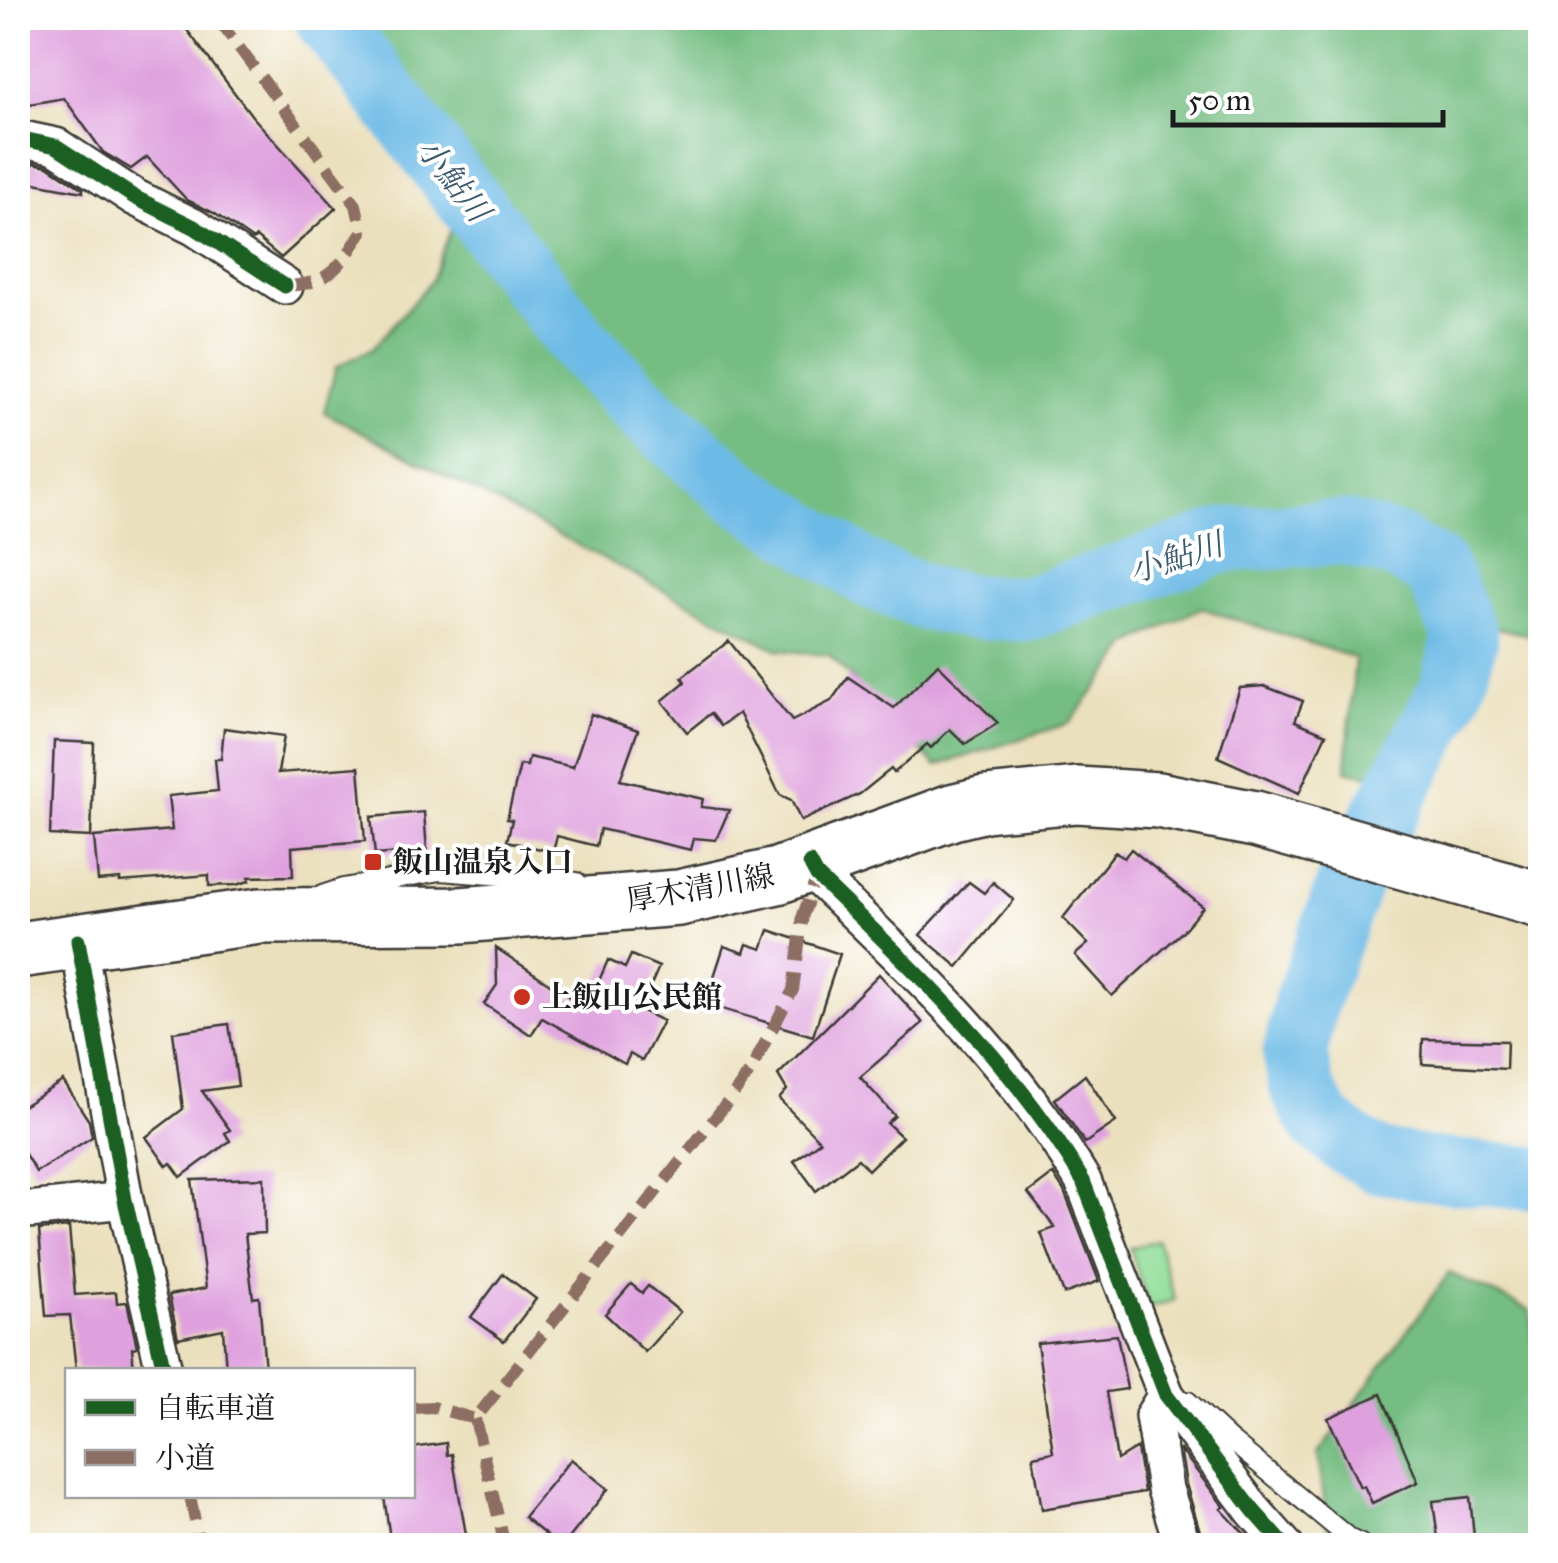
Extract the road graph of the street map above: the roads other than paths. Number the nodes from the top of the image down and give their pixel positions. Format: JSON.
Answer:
{"nodes":[{"id":1,"x":18,"y":138,"type":"edge"},
{"id":2,"x":285,"y":286,"type":"dead end"},
{"id":3,"x":810,"y":863,"type":"junction"},
{"id":4,"x":1540,"y":900,"type":"edge"},
{"id":5,"x":78,"y":940,"type":"junction"},
{"id":6,"x":18,"y":950,"type":"edge"},
{"id":7,"x":126,"y":1200,"type":"junction"},
{"id":8,"x":18,"y":1211,"type":"edge"},
{"id":9,"x":164,"y":1368,"type":"edge"},
{"id":10,"x":1166,"y":1395,"type":"junction"},
{"id":11,"x":1361,"y":1544,"type":"edge"},
{"id":12,"x":1183,"y":1546,"type":"edge"},
{"id":13,"x":1285,"y":1546,"type":"edge"}],
"edges":[{"from":1,"to":2,"type":"street"},
{"from":3,"to":4,"type":"main road","name":"厚木清川線"},
{"from":3,"to":5,"type":"main road","name":"厚木清川線"},
{"from":3,"to":10,"type":"street"},
{"from":5,"to":6,"type":"main road","name":"厚木清川線"},
{"from":5,"to":7,"type":"street"},
{"from":7,"to":8,"type":"street"},
{"from":7,"to":9,"type":"street"},
{"from":10,"to":11,"type":"lane"},
{"from":10,"to":12,"type":"street"},
{"from":10,"to":13,"type":"street"}]}
